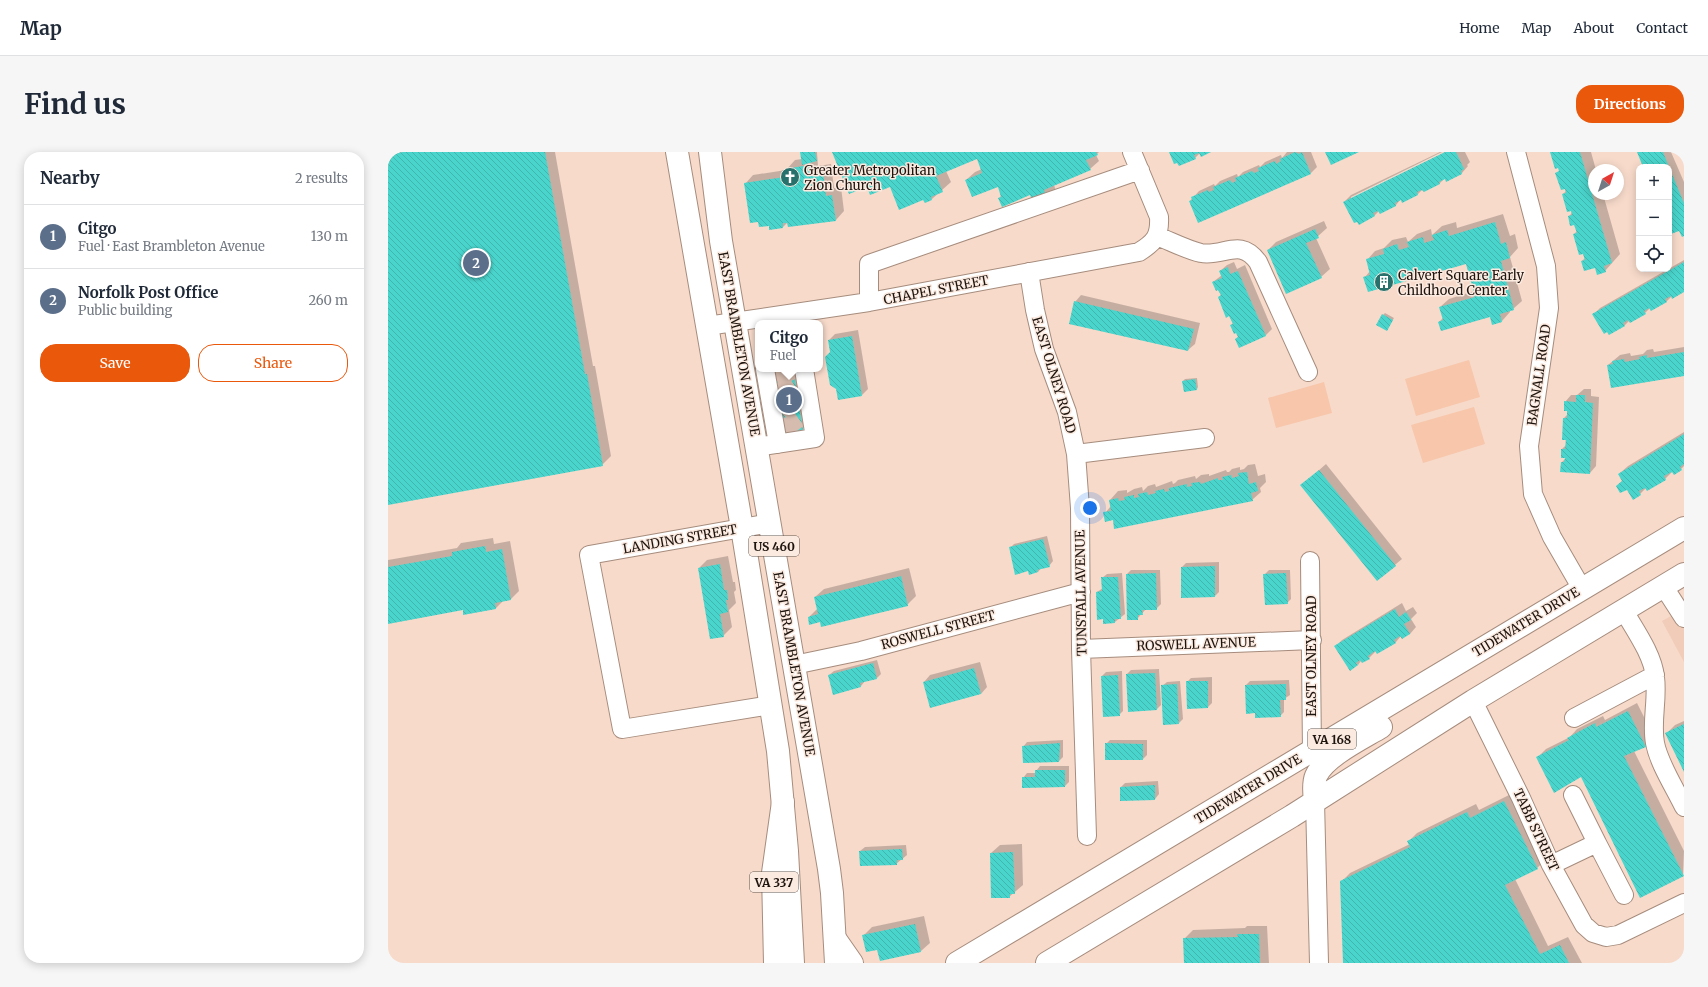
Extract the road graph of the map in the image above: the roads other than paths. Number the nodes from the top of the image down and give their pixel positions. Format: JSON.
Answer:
{"nodes":[{"id":1,"x":677,"y":152,"type":"edge"},
{"id":2,"x":710,"y":152,"type":"edge"},
{"id":3,"x":1132,"y":152,"type":"edge"},
{"id":4,"x":1516,"y":152,"type":"edge"},
{"id":5,"x":1140,"y":170,"type":"junction"},
{"id":6,"x":1157,"y":236,"type":"junction"},
{"id":7,"x":1029,"y":272,"type":"junction"},
{"id":8,"x":869,"y":302,"type":"junction"},
{"id":9,"x":795,"y":318,"type":"edge"},
{"id":10,"x":766,"y":320,"type":"edge"},
{"id":11,"x":755,"y":321,"type":"edge"},
{"id":12,"x":736,"y":322,"type":"junction"},
{"id":13,"x":707,"y":326,"type":"junction"},
{"id":14,"x":751,"y":367,"type":"edge"},
{"id":15,"x":1308,"y":372,"type":"dead end"},
{"id":16,"x":801,"y":387,"type":"edge"},
{"id":17,"x":775,"y":406,"type":"edge"},
{"id":18,"x":1205,"y":438,"type":"dead end"},
{"id":19,"x":757,"y":447,"type":"junction"},
{"id":20,"x":1076,"y":454,"type":"junction"},
{"id":21,"x":770,"y":523,"type":"junction"},
{"id":22,"x":742,"y":528,"type":"junction"},
{"id":23,"x":1684,"y":528,"type":"edge"},
{"id":24,"x":1310,"y":561,"type":"dead end"},
{"id":25,"x":1684,"y":574,"type":"edge"},
{"id":26,"x":1664,"y":587,"type":"junction"},
{"id":27,"x":1582,"y":589,"type":"junction"},
{"id":28,"x":1081,"y":592,"type":"junction"},
{"id":29,"x":1624,"y":611,"type":"junction"},
{"id":30,"x":1684,"y":618,"type":"edge"},
{"id":31,"x":1312,"y":640,"type":"junction"},
{"id":32,"x":1081,"y":649,"type":"junction"},
{"id":33,"x":1459,"y":662,"type":"junction"},
{"id":34,"x":794,"y":665,"type":"junction"},
{"id":35,"x":1655,"y":674,"type":"junction"},
{"id":36,"x":1474,"y":701,"type":"junction"},
{"id":37,"x":770,"y":705,"type":"junction"},
{"id":38,"x":1574,"y":718,"type":"dead end"},
{"id":39,"x":1312,"y":752,"type":"junction"},
{"id":40,"x":1573,"y":795,"type":"dead end"},
{"id":41,"x":1315,"y":801,"type":"junction"},
{"id":42,"x":783,"y":802,"type":"junction"},
{"id":43,"x":1684,"y":807,"type":"edge"},
{"id":44,"x":1087,"y":836,"type":"dead end"},
{"id":45,"x":1597,"y":843,"type":"junction"},
{"id":46,"x":1552,"y":865,"type":"junction"},
{"id":47,"x":1624,"y":895,"type":"dead end"},
{"id":48,"x":1684,"y":903,"type":"edge"},
{"id":49,"x":836,"y":940,"type":"junction"},
{"id":50,"x":978,"y":949,"type":"junction"},
{"id":51,"x":775,"y":963,"type":"edge"},
{"id":52,"x":793,"y":963,"type":"edge"},
{"id":53,"x":836,"y":963,"type":"edge"},
{"id":54,"x":852,"y":963,"type":"edge"},
{"id":55,"x":940,"y":963,"type":"edge"},
{"id":56,"x":957,"y":963,"type":"edge"},
{"id":57,"x":1047,"y":963,"type":"edge"},
{"id":58,"x":1319,"y":963,"type":"edge"}],
"edges":[{"from":1,"to":13,"type":"main road","number":"US 460"},
{"from":2,"to":12,"type":"main road","name":"EAST BRAMBLETON AVENUE","number":"US 460"},
{"from":3,"to":5,"type":"street"},
{"from":4,"to":27,"type":"street","name":"BAGNALL ROAD"},
{"from":5,"to":6,"type":"street"},
{"from":5,"to":8,"type":"street"},
{"from":6,"to":7,"type":"street","name":"CHAPEL STREET"},
{"from":6,"to":15,"type":"street"},
{"from":7,"to":8,"type":"street","name":"CHAPEL STREET"},
{"from":7,"to":20,"type":"street","name":"EAST OLNEY ROAD"},
{"from":8,"to":9,"type":"street","name":"CHAPEL STREET"},
{"from":9,"to":10,"type":"street","name":"CHAPEL STREET"},
{"from":11,"to":12,"type":"street","name":"CHAPEL STREET"},
{"from":12,"to":13,"type":"street","name":"CHAPEL STREET"},
{"from":12,"to":14,"type":"main road","name":"EAST BRAMBLETON AVENUE","number":"US 460"},
{"from":13,"to":22,"type":"main road","number":"US 460"},
{"from":14,"to":19,"type":"main road","name":"EAST BRAMBLETON AVENUE","number":"US 460"},
{"from":16,"to":17,"type":"street"},
{"from":17,"to":19,"type":"street"},
{"from":18,"to":20,"type":"street"},
{"from":19,"to":21,"type":"main road","name":"EAST BRAMBLETON AVENUE","number":"US 460"},
{"from":20,"to":28,"type":"street","name":"TUNSTALL AVENUE"},
{"from":21,"to":22,"type":"street","name":"LANDING STREET"},
{"from":21,"to":34,"type":"main road","name":"EAST BRAMBLETON AVENUE","number":"US 460"},
{"from":22,"to":37,"type":"main road","number":"US 460"},
{"from":22,"to":37,"type":"street","name":"LANDING STREET"},
{"from":23,"to":27,"type":"main road","name":"TIDEWATER DRIVE","number":"VA 168"},
{"from":24,"to":31,"type":"street","name":"EAST OLNEY ROAD"},
{"from":25,"to":26,"type":"main road"},
{"from":26,"to":29,"type":"main road"},
{"from":26,"to":30,"type":"street"},
{"from":27,"to":33,"type":"main road","name":"TIDEWATER DRIVE","number":"VA 168"},
{"from":28,"to":32,"type":"street","name":"TUNSTALL AVENUE"},
{"from":28,"to":34,"type":"street","name":"ROSWELL STREET"},
{"from":29,"to":35,"type":"street"},
{"from":29,"to":36,"type":"main road"},
{"from":31,"to":32,"type":"street","name":"ROSWELL AVENUE"},
{"from":31,"to":39,"type":"street","name":"EAST OLNEY ROAD"},
{"from":32,"to":44,"type":"street","name":"TUNSTALL AVENUE"},
{"from":33,"to":39,"type":"main road","name":"TIDEWATER DRIVE","number":"VA 168"},
{"from":33,"to":41,"type":"main road"},
{"from":34,"to":49,"type":"main road","name":"EAST BRAMBLETON AVENUE","number":"US 460"},
{"from":35,"to":38,"type":"street"},
{"from":35,"to":43,"type":"street"},
{"from":36,"to":41,"type":"main road"},
{"from":36,"to":46,"type":"street","name":"TABB STREET"},
{"from":37,"to":42,"type":"main road","number":"US 460"},
{"from":39,"to":50,"type":"main road","name":"TIDEWATER DRIVE","number":"VA 168"},
{"from":40,"to":45,"type":"street"},
{"from":41,"to":57,"type":"main road"},
{"from":41,"to":58,"type":"street"},
{"from":42,"to":51,"type":"main road","number":"VA 337"},
{"from":42,"to":52,"type":"main road","number":"US 460"},
{"from":45,"to":46,"type":"street"},
{"from":45,"to":47,"type":"street"},
{"from":46,"to":48,"type":"street","name":"TABB STREET"},
{"from":49,"to":53,"type":"main road","name":"EAST BRAMBLETON AVENUE","number":"US 460"},
{"from":49,"to":54,"type":"main road"},
{"from":50,"to":55,"type":"main road"},
{"from":50,"to":56,"type":"main road","name":"TIDEWATER DRIVE","number":"VA 168"}]}
